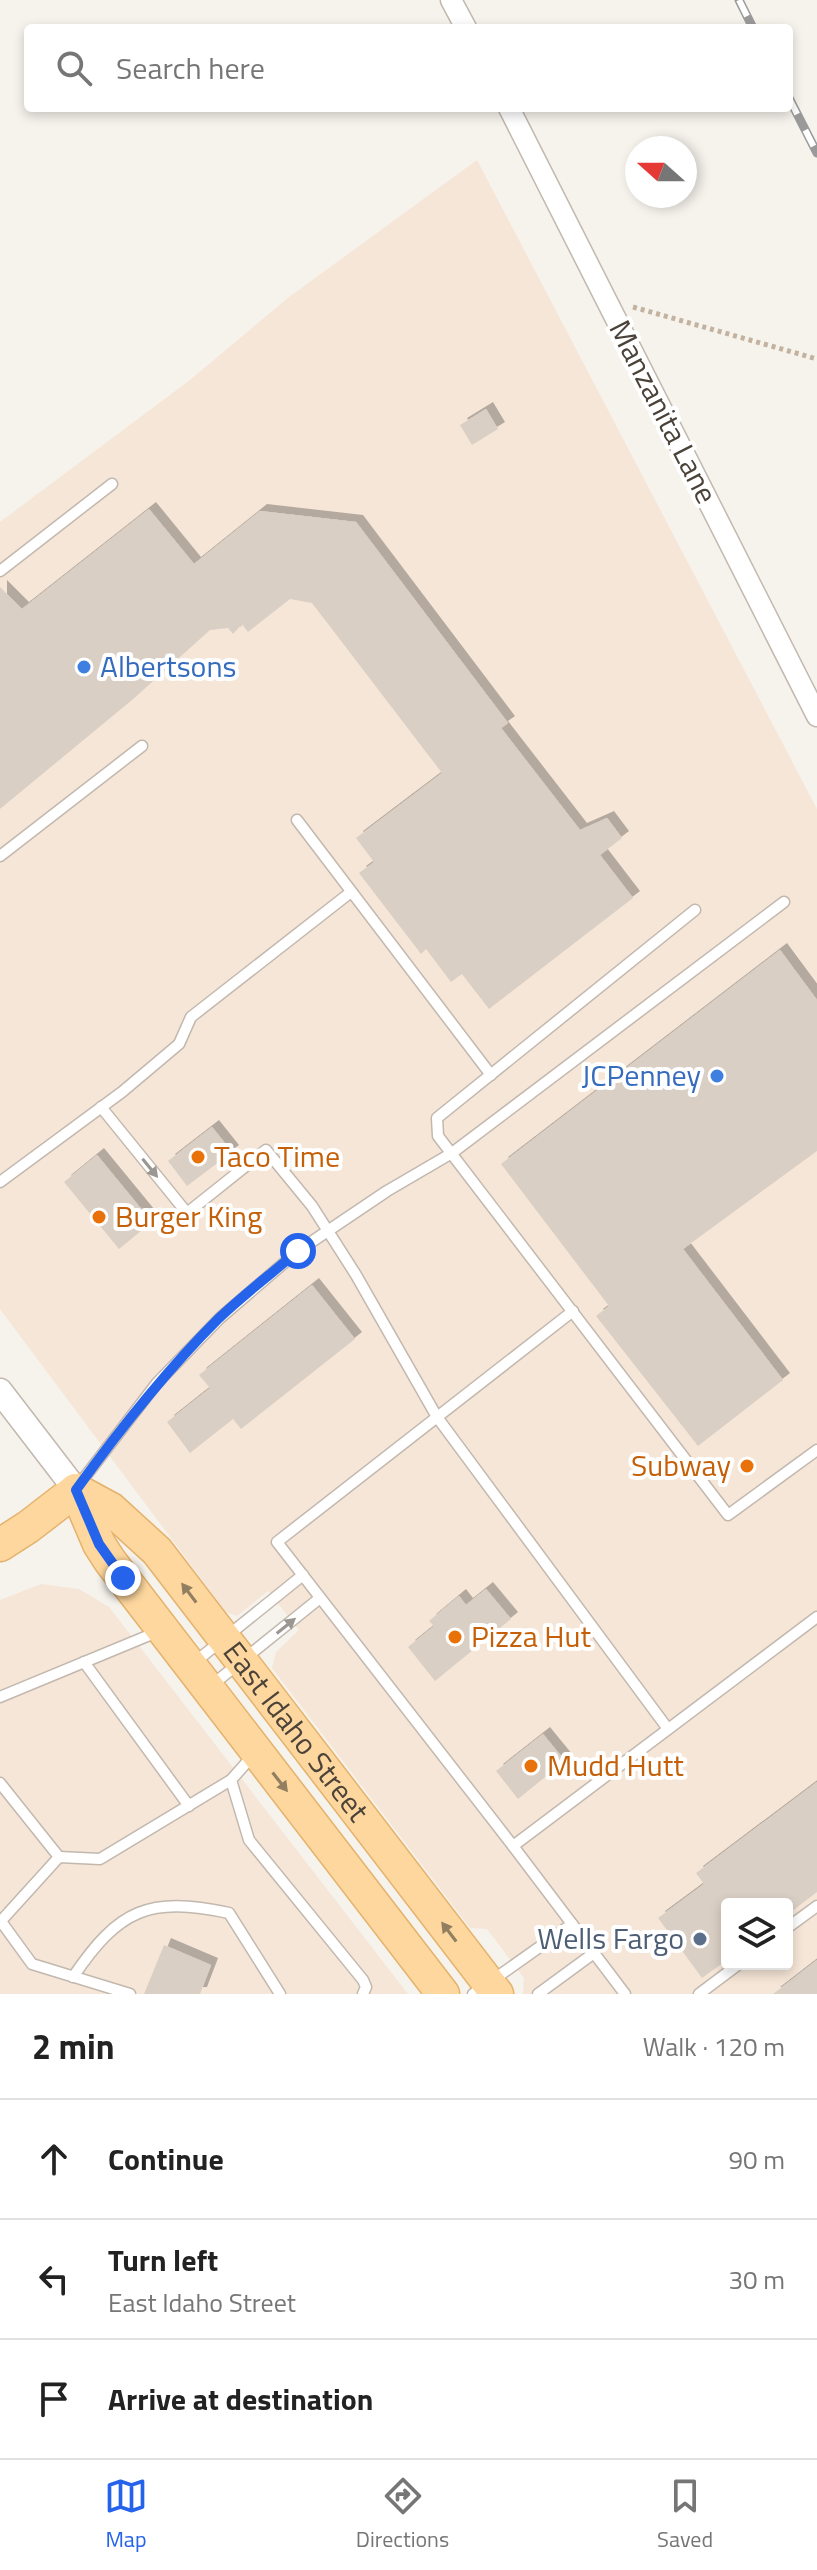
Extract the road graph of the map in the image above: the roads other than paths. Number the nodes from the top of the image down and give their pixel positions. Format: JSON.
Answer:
{"nodes":[{"id":1,"x":451,"y":0,"type":"edge"},
{"id":2,"x":464,"y":24,"type":"edge"},
{"id":3,"x":511,"y":112,"type":"edge"},
{"id":4,"x":112,"y":484,"type":"dead end"},
{"id":5,"x":0,"y":571,"type":"edge"},
{"id":6,"x":817,"y":716,"type":"edge"},
{"id":7,"x":142,"y":746,"type":"dead end"},
{"id":8,"x":297,"y":820,"type":"dead end"},
{"id":9,"x":0,"y":856,"type":"edge"},
{"id":10,"x":351,"y":892,"type":"junction"},
{"id":11,"x":784,"y":902,"type":"dead end"},
{"id":12,"x":695,"y":910,"type":"dead end"},
{"id":13,"x":491,"y":1075,"type":"junction"},
{"id":14,"x":101,"y":1107,"type":"junction"},
{"id":15,"x":452,"y":1153,"type":"junction"},
{"id":16,"x":0,"y":1182,"type":"edge"},
{"id":17,"x":328,"y":1230,"type":"junction"},
{"id":18,"x":573,"y":1311,"type":"junction"},
{"id":19,"x":0,"y":1391,"type":"edge"},
{"id":20,"x":437,"y":1417,"type":"junction"},
{"id":21,"x":817,"y":1450,"type":"edge"},
{"id":22,"x":76,"y":1490,"type":"junction"},
{"id":23,"x":0,"y":1545,"type":"edge"},
{"id":24,"x":303,"y":1575,"type":"junction"},
{"id":25,"x":320,"y":1598,"type":"junction"},
{"id":26,"x":817,"y":1617,"type":"edge"},
{"id":27,"x":162,"y":1629,"type":"junction"},
{"id":28,"x":233,"y":1650,"type":"junction"},
{"id":29,"x":84,"y":1662,"type":"junction"},
{"id":30,"x":199,"y":1677,"type":"junction"},
{"id":31,"x":0,"y":1697,"type":"edge"},
{"id":32,"x":668,"y":1729,"type":"junction"},
{"id":33,"x":256,"y":1751,"type":"junction"},
{"id":34,"x":231,"y":1780,"type":"junction"},
{"id":35,"x":0,"y":1783,"type":"edge"},
{"id":36,"x":189,"y":1806,"type":"junction"},
{"id":37,"x":513,"y":1846,"type":"junction"},
{"id":38,"x":59,"y":1857,"type":"junction"},
{"id":39,"x":817,"y":1906,"type":"edge"},
{"id":40,"x":0,"y":1921,"type":"edge"},
{"id":41,"x":572,"y":1924,"type":"junction"},
{"id":42,"x":793,"y":1924,"type":"edge"},
{"id":43,"x":594,"y":1953,"type":"junction"},
{"id":44,"x":731,"y":1970,"type":"edge"},
{"id":45,"x":73,"y":1977,"type":"junction"},
{"id":46,"x":486,"y":1990,"type":"edge"},
{"id":47,"x":130,"y":1994,"type":"edge"},
{"id":48,"x":280,"y":1994,"type":"edge"},
{"id":49,"x":363,"y":1994,"type":"edge"},
{"id":50,"x":443,"y":1994,"type":"edge"},
{"id":51,"x":538,"y":1994,"type":"edge"},
{"id":52,"x":625,"y":1994,"type":"edge"},
{"id":53,"x":699,"y":1994,"type":"edge"}],
"edges":[{"from":1,"to":2,"type":"street"},
{"from":3,"to":6,"type":"street","name":"Manzanita Lane"},
{"from":4,"to":5,"type":"lane"},
{"from":7,"to":9,"type":"lane"},
{"from":8,"to":10,"type":"lane"},
{"from":10,"to":13,"type":"lane"},
{"from":10,"to":14,"type":"lane"},
{"from":11,"to":15,"type":"lane"},
{"from":12,"to":13,"type":"lane"},
{"from":13,"to":15,"type":"lane"},
{"from":14,"to":16,"type":"lane"},
{"from":14,"to":17,"type":"lane","one_way":true},
{"from":15,"to":17,"type":"lane"},
{"from":15,"to":18,"type":"lane"},
{"from":17,"to":20,"type":"lane"},
{"from":17,"to":22,"type":"lane"},
{"from":18,"to":20,"type":"lane"},
{"from":18,"to":21,"type":"lane"},
{"from":19,"to":22,"type":"street","name":"East Idaho Street"},
{"from":20,"to":24,"type":"lane"},
{"from":20,"to":32,"type":"lane"},
{"from":22,"to":23,"type":"main road"},
{"from":22,"to":27,"type":"main road","name":"East Idaho Street"},
{"from":28,"to":22,"type":"main road","name":"East Idaho Street","one_way":true},
{"from":24,"to":25,"type":"lane"},
{"from":24,"to":28,"type":"lane"},
{"from":28,"to":25,"type":"lane","one_way":true},
{"from":25,"to":37,"type":"lane"},
{"from":26,"to":32,"type":"lane"},
{"from":27,"to":29,"type":"lane"},
{"from":27,"to":30,"type":"main road","name":"East Idaho Street"},
{"from":28,"to":30,"type":"lane"},
{"from":28,"to":30,"type":"lane"},
{"from":46,"to":28,"type":"main road","name":"East Idaho Street","one_way":true},
{"from":29,"to":31,"type":"lane"},
{"from":29,"to":36,"type":"lane"},
{"from":30,"to":33,"type":"main road","name":"East Idaho Street"},
{"from":32,"to":37,"type":"lane"},
{"from":33,"to":34,"type":"lane"},
{"from":33,"to":50,"type":"main road","name":"East Idaho Street","one_way":true},
{"from":34,"to":36,"type":"lane"},
{"from":34,"to":49,"type":"lane"},
{"from":35,"to":38,"type":"lane"},
{"from":36,"to":38,"type":"lane"},
{"from":37,"to":41,"type":"lane"},
{"from":38,"to":40,"type":"lane"},
{"from":39,"to":42,"type":"lane"},
{"from":40,"to":45,"type":"lane"},
{"from":41,"to":43,"type":"lane"},
{"from":41,"to":46,"type":"lane"},
{"from":43,"to":51,"type":"lane"},
{"from":43,"to":52,"type":"lane"},
{"from":44,"to":53,"type":"lane"},
{"from":45,"to":47,"type":"lane"},
{"from":45,"to":48,"type":"lane"}]}
